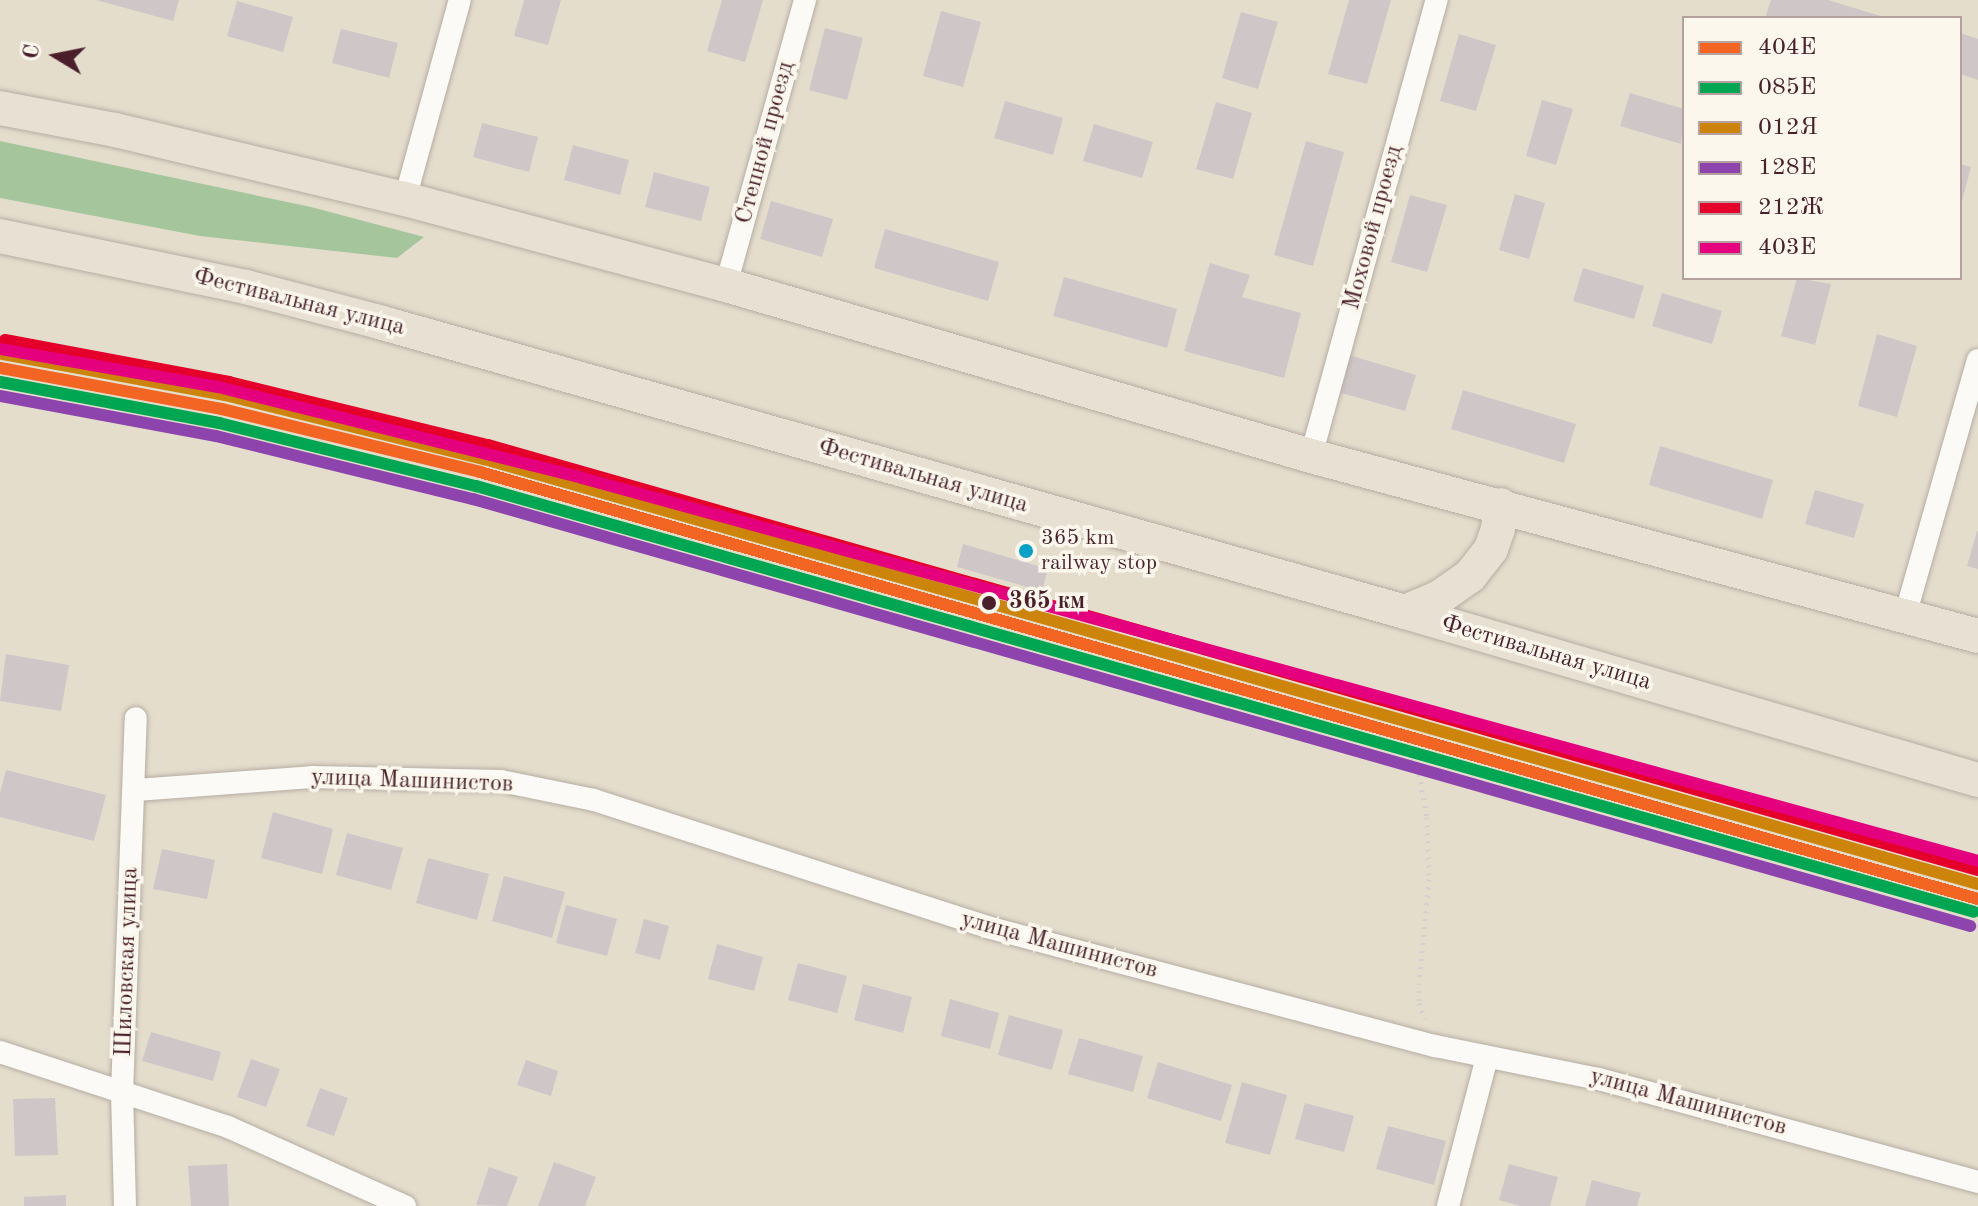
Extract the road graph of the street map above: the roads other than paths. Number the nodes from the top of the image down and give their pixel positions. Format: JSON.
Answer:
{"nodes":[{"id":1,"x":460,"y":0,"type":"edge"},
{"id":2,"x":805,"y":0,"type":"edge"},
{"id":3,"x":1437,"y":0,"type":"edge"},
{"id":4,"x":0,"y":108,"type":"edge"},
{"id":5,"x":405,"y":199,"type":"junction"},
{"id":6,"x":0,"y":236,"type":"edge"},
{"id":7,"x":726,"y":285,"type":"junction"},
{"id":8,"x":1978,"y":360,"type":"edge"},
{"id":9,"x":1311,"y":456,"type":"junction"},
{"id":10,"x":1501,"y":505,"type":"junction"},
{"id":11,"x":1405,"y":612,"type":"junction"},
{"id":12,"x":1905,"y":616,"type":"junction"},
{"id":13,"x":1978,"y":636,"type":"edge"},
{"id":14,"x":136,"y":718,"type":"dead end"},
{"id":15,"x":1978,"y":780,"type":"edge"},
{"id":16,"x":136,"y":790,"type":"junction"},
{"id":17,"x":0,"y":1052,"type":"edge"},
{"id":18,"x":1487,"y":1057,"type":"junction"},
{"id":19,"x":122,"y":1093,"type":"junction"},
{"id":20,"x":1978,"y":1182,"type":"edge"},
{"id":21,"x":125,"y":1206,"type":"edge"},
{"id":22,"x":405,"y":1206,"type":"edge"},
{"id":23,"x":1448,"y":1206,"type":"edge"}],
"edges":[{"from":1,"to":5,"type":"street"},
{"from":2,"to":7,"type":"street","name":"Степной проезд"},
{"from":3,"to":9,"type":"street","name":"Моховой проезд"},
{"from":4,"to":5,"type":"main road"},
{"from":5,"to":7,"type":"main road"},
{"from":6,"to":11,"type":"main road","name":"Фестивальная улица"},
{"from":7,"to":9,"type":"main road"},
{"from":8,"to":12,"type":"street"},
{"from":9,"to":10,"type":"main road"},
{"from":10,"to":11,"type":"main road"},
{"from":10,"to":12,"type":"main road"},
{"from":11,"to":15,"type":"main road","name":"Фестивальная улица"},
{"from":12,"to":13,"type":"main road"},
{"from":14,"to":16,"type":"street","name":"Шиловская улица"},
{"from":16,"to":18,"type":"street","name":"улица Машинистов"},
{"from":16,"to":19,"type":"street","name":"Шиловская улица"},
{"from":17,"to":19,"type":"street"},
{"from":18,"to":20,"type":"street","name":"улица Машинистов"},
{"from":18,"to":23,"type":"street"},
{"from":19,"to":21,"type":"street","name":"Шиловская улица"},
{"from":19,"to":22,"type":"street"}]}
